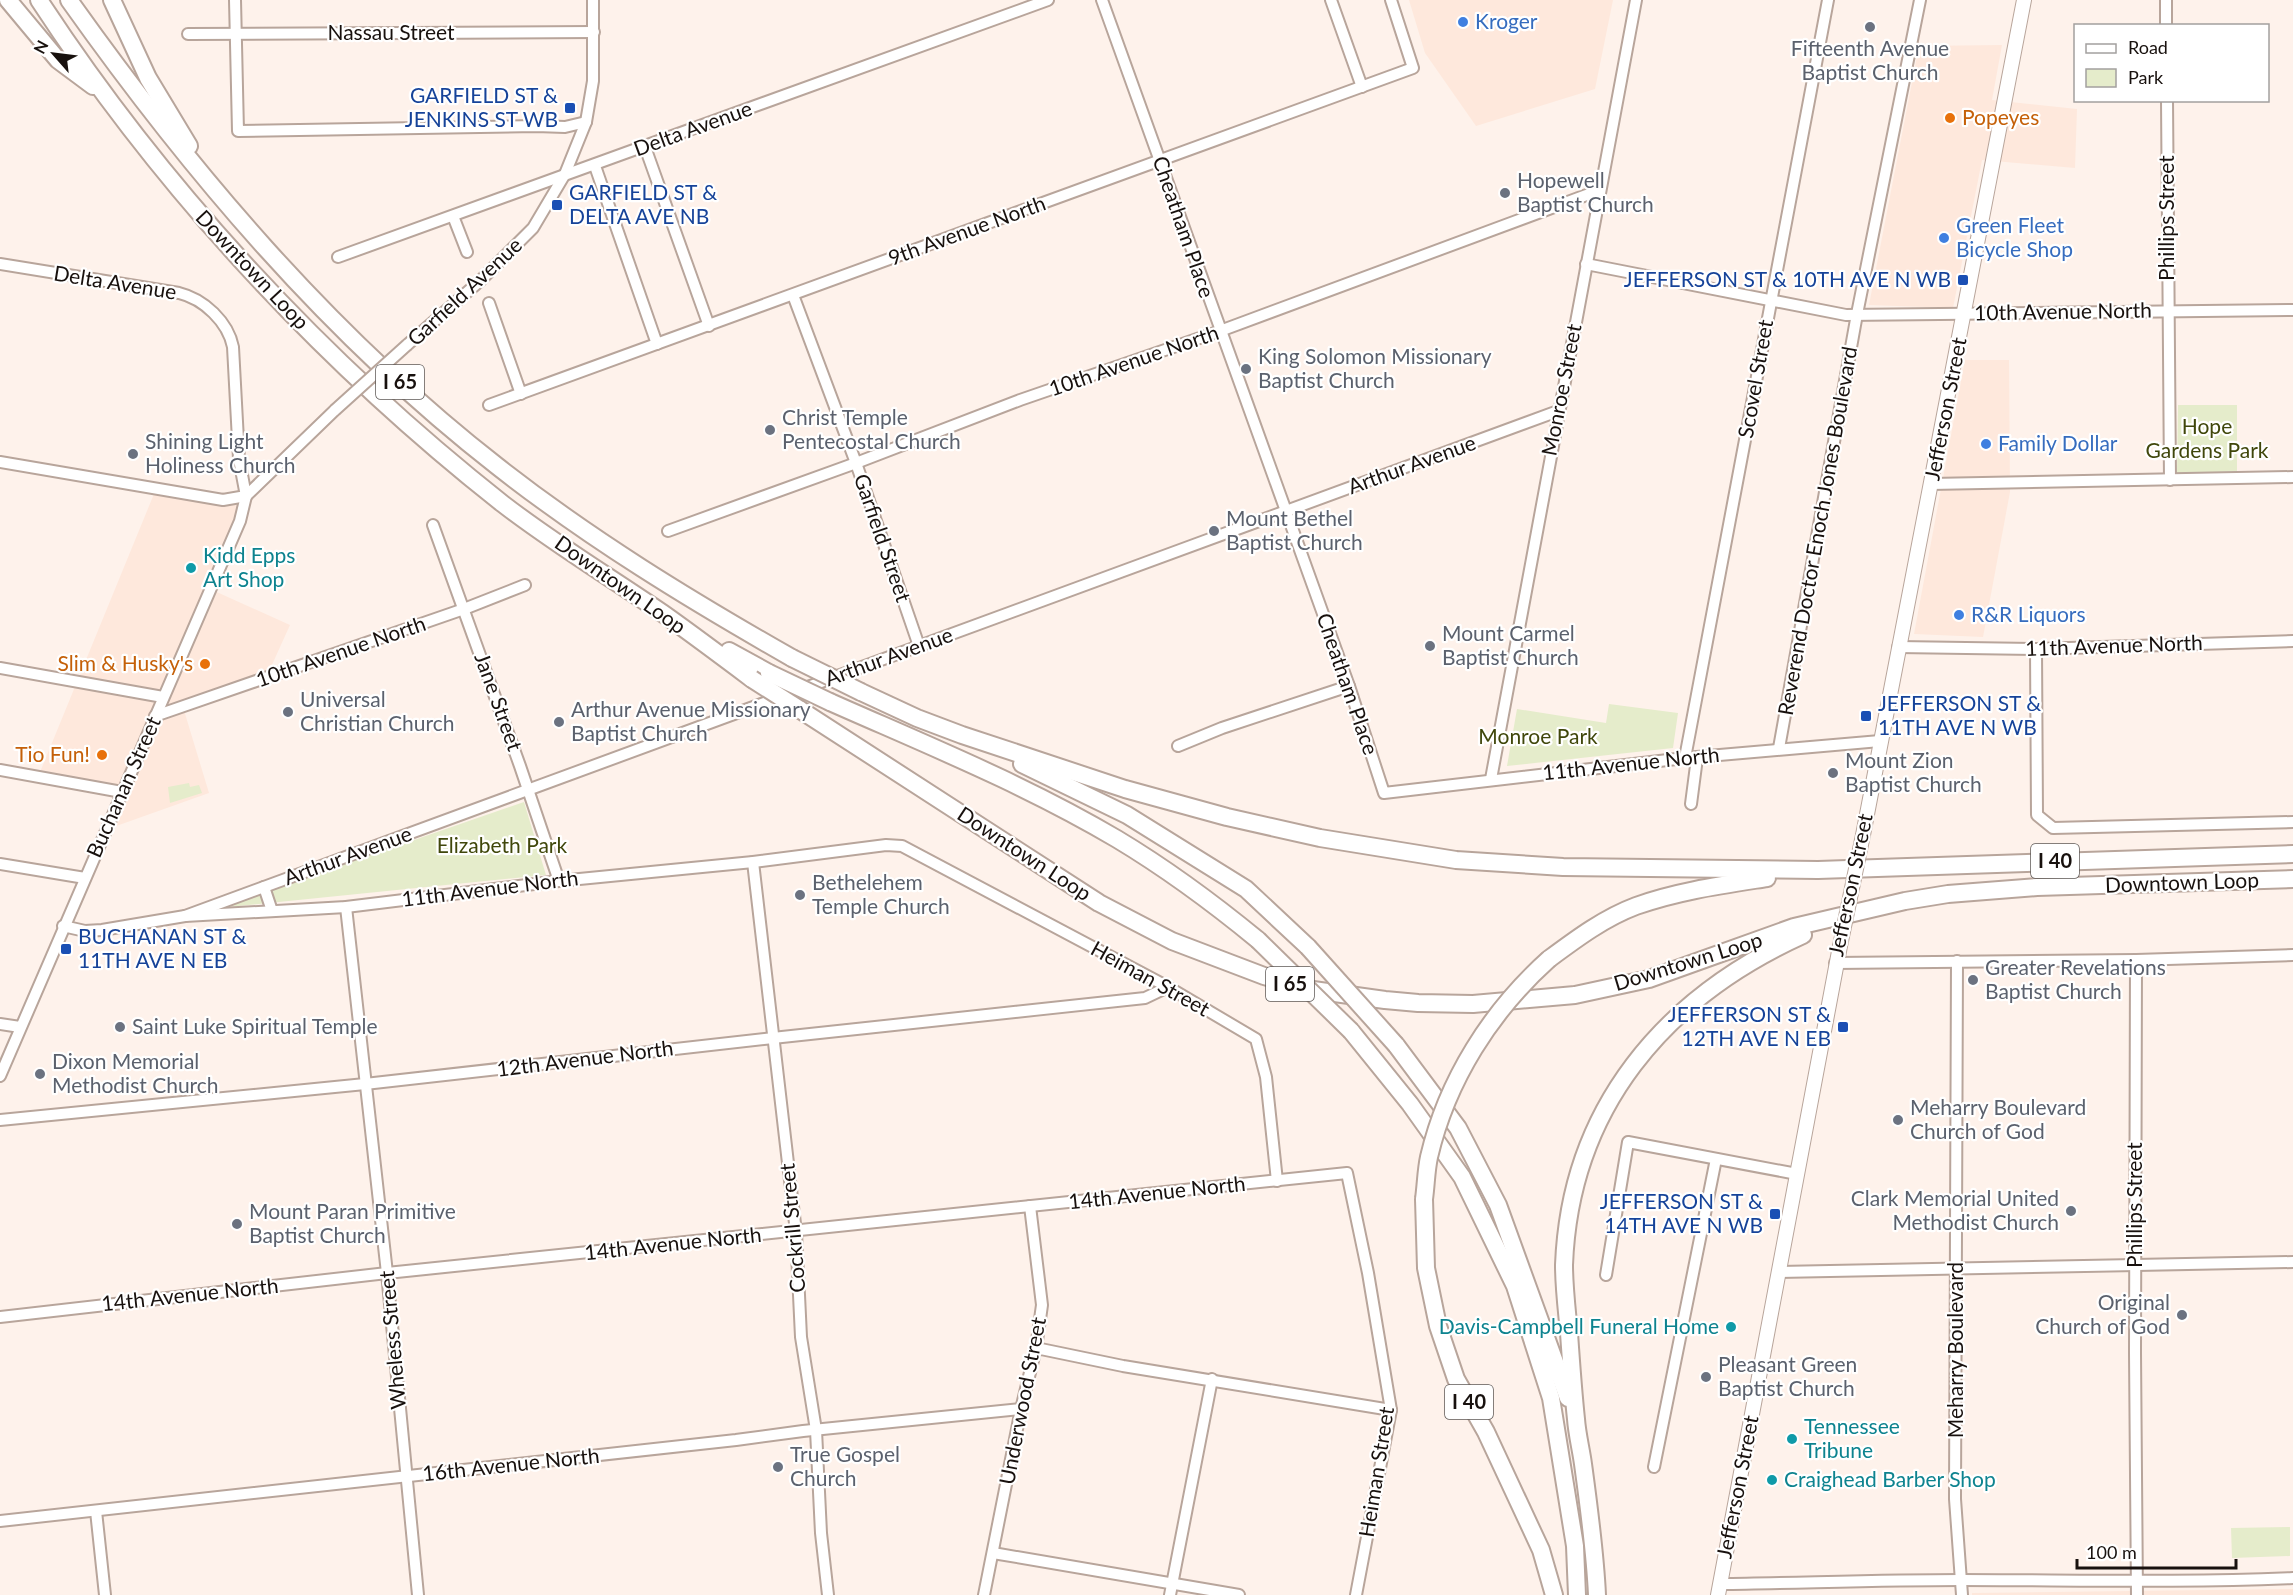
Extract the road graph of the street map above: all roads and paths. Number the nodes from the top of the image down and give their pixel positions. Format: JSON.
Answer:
{"nodes":[{"id":1,"x":8,"y":0,"type":"edge"},
{"id":2,"x":39,"y":0,"type":"edge"},
{"id":3,"x":69,"y":0,"type":"edge"},
{"id":4,"x":112,"y":0,"type":"edge"},
{"id":5,"x":235,"y":0,"type":"edge"},
{"id":6,"x":593,"y":0,"type":"edge"},
{"id":7,"x":1048,"y":0,"type":"edge"},
{"id":8,"x":1102,"y":0,"type":"edge"},
{"id":9,"x":1331,"y":0,"type":"edge"},
{"id":10,"x":1391,"y":0,"type":"edge"},
{"id":11,"x":1636,"y":0,"type":"edge"},
{"id":12,"x":1828,"y":0,"type":"edge"},
{"id":13,"x":1920,"y":0,"type":"edge"},
{"id":14,"x":2024,"y":0,"type":"edge"},
{"id":15,"x":2166,"y":0,"type":"edge"},
{"id":16,"x":2166,"y":24,"type":"edge"},
{"id":17,"x":594,"y":32,"type":"junction"},
{"id":18,"x":188,"y":34,"type":"dead end"},
{"id":19,"x":236,"y":34,"type":"junction"},
{"id":20,"x":1362,"y":87,"type":"junction"},
{"id":21,"x":107,"y":96,"type":"junction"},
{"id":22,"x":2167,"y":102,"type":"edge"},
{"id":23,"x":586,"y":122,"type":"junction"},
{"id":24,"x":645,"y":147,"type":"junction"},
{"id":25,"x":1160,"y":161,"type":"junction"},
{"id":26,"x":595,"y":166,"type":"junction"},
{"id":27,"x":566,"y":174,"type":"junction"},
{"id":28,"x":1600,"y":190,"type":"junction"},
{"id":29,"x":222,"y":201,"type":"junction"},
{"id":30,"x":453,"y":216,"type":"junction"},
{"id":31,"x":467,"y":252,"type":"dead end"},
{"id":32,"x":338,"y":257,"type":"dead end"},
{"id":33,"x":0,"y":264,"type":"edge"},
{"id":34,"x":1586,"y":264,"type":"junction"},
{"id":35,"x":793,"y":295,"type":"junction"},
{"id":36,"x":1770,"y":301,"type":"junction"},
{"id":37,"x":489,"y":303,"type":"dead end"},
{"id":38,"x":2168,"y":310,"type":"junction"},
{"id":39,"x":2293,"y":310,"type":"edge"},
{"id":40,"x":1857,"y":314,"type":"junction"},
{"id":41,"x":1965,"y":314,"type":"junction"},
{"id":42,"x":709,"y":326,"type":"junction"},
{"id":43,"x":1220,"y":332,"type":"junction"},
{"id":44,"x":657,"y":344,"type":"junction"},
{"id":45,"x":521,"y":394,"type":"junction"},
{"id":46,"x":489,"y":405,"type":"dead end"},
{"id":47,"x":1558,"y":411,"type":"junction"},
{"id":48,"x":0,"y":462,"type":"edge"},
{"id":49,"x":856,"y":463,"type":"junction"},
{"id":50,"x":2293,"y":477,"type":"edge"},
{"id":51,"x":2170,"y":480,"type":"junction"},
{"id":52,"x":1931,"y":484,"type":"junction"},
{"id":53,"x":246,"y":496,"type":"junction"},
{"id":54,"x":1285,"y":512,"type":"junction"},
{"id":55,"x":433,"y":525,"type":"dead end"},
{"id":56,"x":668,"y":531,"type":"dead end"},
{"id":57,"x":525,"y":585,"type":"dead end"},
{"id":58,"x":464,"y":609,"type":"junction"},
{"id":59,"x":668,"y":617,"type":"junction"},
{"id":60,"x":2293,"y":641,"type":"edge"},
{"id":61,"x":919,"y":646,"type":"junction"},
{"id":62,"x":1898,"y":647,"type":"junction"},
{"id":63,"x":2036,"y":649,"type":"junction"},
{"id":64,"x":0,"y":668,"type":"edge"},
{"id":65,"x":1348,"y":686,"type":"junction"},
{"id":66,"x":164,"y":697,"type":"junction"},
{"id":67,"x":155,"y":716,"type":"junction"},
{"id":68,"x":962,"y":735,"type":"junction"},
{"id":69,"x":1880,"y":741,"type":"junction"},
{"id":70,"x":1178,"y":746,"type":"dead end"},
{"id":71,"x":1779,"y":748,"type":"junction"},
{"id":72,"x":1685,"y":758,"type":"junction"},
{"id":73,"x":1697,"y":758,"type":"junction"},
{"id":74,"x":0,"y":770,"type":"edge"},
{"id":75,"x":1491,"y":780,"type":"junction"},
{"id":76,"x":529,"y":790,"type":"junction"},
{"id":77,"x":122,"y":792,"type":"junction"},
{"id":78,"x":1384,"y":793,"type":"joint"},
{"id":79,"x":1691,"y":804,"type":"dead end"},
{"id":80,"x":2293,"y":822,"type":"edge"},
{"id":81,"x":916,"y":852,"type":"joint"},
{"id":82,"x":2293,"y":854,"type":"edge"},
{"id":83,"x":753,"y":862,"type":"junction"},
{"id":84,"x":0,"y":864,"type":"edge"},
{"id":85,"x":1818,"y":870,"type":"junction"},
{"id":86,"x":85,"y":878,"type":"junction"},
{"id":87,"x":2293,"y":879,"type":"edge"},
{"id":88,"x":559,"y":881,"type":"junction"},
{"id":89,"x":264,"y":887,"type":"junction"},
{"id":90,"x":346,"y":907,"type":"junction"},
{"id":91,"x":272,"y":911,"type":"junction"},
{"id":92,"x":185,"y":916,"type":"junction"},
{"id":93,"x":1842,"y":917,"type":"junction"},
{"id":94,"x":63,"y":926,"type":"junction"},
{"id":95,"x":2293,"y":954,"type":"edge"},
{"id":96,"x":2136,"y":960,"type":"junction"},
{"id":97,"x":1957,"y":961,"type":"junction"},
{"id":98,"x":1835,"y":963,"type":"junction"},
{"id":99,"x":1168,"y":987,"type":"junction"},
{"id":100,"x":0,"y":1024,"type":"edge"},
{"id":101,"x":21,"y":1027,"type":"junction"},
{"id":102,"x":774,"y":1038,"type":"junction"},
{"id":103,"x":0,"y":1076,"type":"edge"},
{"id":104,"x":365,"y":1084,"type":"junction"},
{"id":105,"x":0,"y":1120,"type":"edge"},
{"id":106,"x":1716,"y":1159,"type":"junction"},
{"id":107,"x":1347,"y":1173,"type":"joint"},
{"id":108,"x":1797,"y":1174,"type":"junction"},
{"id":109,"x":1277,"y":1181,"type":"junction"},
{"id":110,"x":1030,"y":1206,"type":"junction"},
{"id":111,"x":796,"y":1232,"type":"junction"},
{"id":112,"x":2293,"y":1262,"type":"edge"},
{"id":113,"x":2135,"y":1265,"type":"junction"},
{"id":114,"x":1956,"y":1269,"type":"junction"},
{"id":115,"x":1779,"y":1272,"type":"junction"},
{"id":116,"x":387,"y":1273,"type":"junction"},
{"id":117,"x":1606,"y":1275,"type":"dead end"},
{"id":118,"x":0,"y":1317,"type":"edge"},
{"id":119,"x":1036,"y":1348,"type":"junction"},
{"id":120,"x":1212,"y":1379,"type":"junction"},
{"id":121,"x":1021,"y":1409,"type":"junction"},
{"id":122,"x":1391,"y":1410,"type":"junction"},
{"id":123,"x":1576,"y":1421,"type":"junction"},
{"id":124,"x":816,"y":1430,"type":"junction"},
{"id":125,"x":1654,"y":1467,"type":"dead end"},
{"id":126,"x":406,"y":1477,"type":"junction"},
{"id":127,"x":96,"y":1511,"type":"junction"},
{"id":128,"x":0,"y":1521,"type":"edge"},
{"id":129,"x":993,"y":1553,"type":"junction"},
{"id":130,"x":2293,"y":1578,"type":"edge"},
{"id":131,"x":1962,"y":1580,"type":"junction"},
{"id":132,"x":2137,"y":1580,"type":"junction"},
{"id":133,"x":1719,"y":1589,"type":"edge"},
{"id":134,"x":1171,"y":1590,"type":"edge"},
{"id":135,"x":105,"y":1595,"type":"edge"},
{"id":136,"x":418,"y":1595,"type":"edge"},
{"id":137,"x":828,"y":1595,"type":"edge"},
{"id":138,"x":984,"y":1595,"type":"edge"},
{"id":139,"x":1239,"y":1595,"type":"edge"},
{"id":140,"x":1356,"y":1595,"type":"edge"},
{"id":141,"x":1554,"y":1595,"type":"edge"},
{"id":142,"x":1577,"y":1595,"type":"edge"},
{"id":143,"x":1597,"y":1595,"type":"edge"},
{"id":144,"x":1962,"y":1595,"type":"edge"},
{"id":145,"x":2137,"y":1595,"type":"edge"}],
"edges":[{"from":1,"to":21,"type":"highway"},
{"from":2,"to":21,"type":"highway","name":"Downtown Loop","number":"I 65"},
{"from":3,"to":29,"type":"highway","name":"Downtown Loop","number":"I 65"},
{"from":4,"to":29,"type":"highway"},
{"from":5,"to":19,"type":"street"},
{"from":6,"to":17,"type":"street"},
{"from":7,"to":24,"type":"street","name":"Delta Avenue"},
{"from":8,"to":25,"type":"street","name":"Cheatham Place"},
{"from":9,"to":20,"type":"street"},
{"from":10,"to":20,"type":"street","name":"9th Avenue North"},
{"from":11,"to":28,"type":"street","name":"Monroe Street"},
{"from":12,"to":36,"type":"street","name":"Scovel Street"},
{"from":13,"to":40,"type":"street","name":"Reverend Doctor Enoch Jones Boulevard"},
{"from":14,"to":41,"type":"main road","name":"Jefferson Street"},
{"from":15,"to":16,"type":"street"},
{"from":17,"to":19,"type":"street","name":"Nassau Street"},
{"from":17,"to":23,"type":"street"},
{"from":18,"to":19,"type":"street","name":"Nassau Street"},
{"from":19,"to":23,"type":"street"},
{"from":20,"to":25,"type":"street","name":"9th Avenue North"},
{"from":21,"to":59,"type":"highway","name":"Downtown Loop","number":"I 65"},
{"from":22,"to":38,"type":"street","name":"Phillips Street"},
{"from":23,"to":27,"type":"street"},
{"from":24,"to":26,"type":"street","name":"Delta Avenue"},
{"from":24,"to":42,"type":"street"},
{"from":25,"to":35,"type":"street","name":"9th Avenue North"},
{"from":25,"to":43,"type":"street","name":"Cheatham Place"},
{"from":26,"to":27,"type":"street","name":"Delta Avenue"},
{"from":26,"to":44,"type":"street"},
{"from":27,"to":30,"type":"street","name":"Delta Avenue"},
{"from":27,"to":53,"type":"street","name":"Garfield Avenue","bridge":true},
{"from":28,"to":34,"type":"street","name":"Monroe Street"},
{"from":28,"to":43,"type":"street","name":"10th Avenue North"},
{"from":29,"to":68,"type":"highway","name":"Downtown Loop","number":"I 65","bridge":true},
{"from":30,"to":31,"type":"street"},
{"from":30,"to":32,"type":"street","name":"Delta Avenue"},
{"from":33,"to":53,"type":"street","name":"Delta Avenue"},
{"from":34,"to":36,"type":"street","name":"10th Avenue North"},
{"from":34,"to":47,"type":"street","name":"Monroe Street"},
{"from":35,"to":42,"type":"street","name":"9th Avenue North"},
{"from":35,"to":49,"type":"street","name":"Garfield Street"},
{"from":36,"to":40,"type":"street","name":"10th Avenue North"},
{"from":36,"to":72,"type":"street","name":"Scovel Street"},
{"from":37,"to":45,"type":"street"},
{"from":38,"to":39,"type":"street","name":"10th Avenue North"},
{"from":38,"to":41,"type":"street","name":"10th Avenue North"},
{"from":38,"to":51,"type":"street","name":"Phillips Street"},
{"from":40,"to":41,"type":"street","name":"10th Avenue North"},
{"from":40,"to":71,"type":"street","name":"Reverend Doctor Enoch Jones Boulevard"},
{"from":41,"to":52,"type":"main road","name":"Jefferson Street"},
{"from":42,"to":44,"type":"street","name":"9th Avenue North"},
{"from":43,"to":49,"type":"street","name":"10th Avenue North"},
{"from":43,"to":54,"type":"street","name":"Cheatham Place"},
{"from":44,"to":45,"type":"street","name":"9th Avenue North"},
{"from":45,"to":46,"type":"street","name":"9th Avenue North"},
{"from":47,"to":54,"type":"street","name":"Arthur Avenue"},
{"from":47,"to":75,"type":"street","name":"Monroe Street"},
{"from":48,"to":53,"type":"street"},
{"from":49,"to":56,"type":"street","name":"10th Avenue North"},
{"from":49,"to":61,"type":"street","name":"Garfield Street"},
{"from":50,"to":51,"type":"street"},
{"from":51,"to":52,"type":"street"},
{"from":52,"to":62,"type":"main road","name":"Jefferson Street"},
{"from":53,"to":66,"type":"street","name":"Buchanan Street"},
{"from":54,"to":61,"type":"street","name":"Arthur Avenue"},
{"from":54,"to":65,"type":"street","name":"Cheatham Place"},
{"from":55,"to":58,"type":"street","name":"Jane Street"},
{"from":57,"to":58,"type":"street","name":"10th Avenue North"},
{"from":58,"to":67,"type":"street","name":"10th Avenue North"},
{"from":58,"to":76,"type":"street","name":"Jane Street"},
{"from":59,"to":93,"type":"highway","name":"Downtown Loop","number":"I 65","bridge":true},
{"from":59,"to":142,"type":"highway","bridge":true},
{"from":60,"to":63,"type":"street","name":"11th Avenue North"},
{"from":61,"to":76,"type":"street","name":"Arthur Avenue"},
{"from":62,"to":63,"type":"street","name":"11th Avenue North"},
{"from":62,"to":69,"type":"main road","name":"Jefferson Street"},
{"from":63,"to":80,"type":"street"},
{"from":64,"to":66,"type":"street"},
{"from":65,"to":70,"type":"street"},
{"from":65,"to":78,"type":"street","name":"Cheatham Place"},
{"from":66,"to":67,"type":"street","name":"Buchanan Street"},
{"from":67,"to":77,"type":"street","name":"Buchanan Street"},
{"from":68,"to":85,"type":"highway","name":"Downtown Loop","number":"I 65"},
{"from":68,"to":123,"type":"highway","bridge":true},
{"from":69,"to":71,"type":"street","name":"11th Avenue North"},
{"from":69,"to":98,"type":"main road","name":"Jefferson Street","bridge":true},
{"from":71,"to":73,"type":"street","name":"11th Avenue North"},
{"from":72,"to":73,"type":"street","name":"11th Avenue North"},
{"from":72,"to":75,"type":"street","name":"11th Avenue North"},
{"from":73,"to":79,"type":"street"},
{"from":74,"to":77,"type":"street"},
{"from":75,"to":78,"type":"street","name":"11th Avenue North"},
{"from":76,"to":88,"type":"street","name":"Jane Street"},
{"from":76,"to":89,"type":"street","name":"Arthur Avenue"},
{"from":77,"to":86,"type":"street","name":"Buchanan Street"},
{"from":81,"to":83,"type":"street","name":"11th Avenue North"},
{"from":81,"to":99,"type":"street","name":"Heiman Street"},
{"from":82,"to":85,"type":"highway","name":"Downtown Loop","number":"I 40"},
{"from":83,"to":88,"type":"street","name":"11th Avenue North"},
{"from":83,"to":102,"type":"street","name":"Cockrill Street"},
{"from":84,"to":86,"type":"street"},
{"from":85,"to":141,"type":"highway","number":"I 40","bridge":true},
{"from":86,"to":94,"type":"street","name":"Buchanan Street"},
{"from":87,"to":93,"type":"highway","name":"Downtown Loop","number":"I 40"},
{"from":88,"to":90,"type":"street","name":"11th Avenue North"},
{"from":89,"to":91,"type":"street"},
{"from":89,"to":92,"type":"street","name":"Arthur Avenue"},
{"from":90,"to":91,"type":"street","name":"11th Avenue North"},
{"from":90,"to":104,"type":"street","name":"Wheless Street"},
{"from":91,"to":92,"type":"street","name":"11th Avenue North"},
{"from":92,"to":94,"type":"street","name":"11th Avenue North"},
{"from":93,"to":123,"type":"highway"},
{"from":94,"to":101,"type":"street","name":"Buchanan Street"},
{"from":95,"to":96,"type":"street"},
{"from":96,"to":97,"type":"street"},
{"from":96,"to":113,"type":"street","name":"Phillips Street"},
{"from":97,"to":98,"type":"street"},
{"from":97,"to":114,"type":"street","name":"Meharry Boulevard"},
{"from":98,"to":108,"type":"main road","name":"Jefferson Street"},
{"from":99,"to":102,"type":"street","name":"12th Avenue North"},
{"from":99,"to":109,"type":"street","name":"Heiman Street"},
{"from":100,"to":101,"type":"street"},
{"from":101,"to":103,"type":"street","name":"Buchanan Street"},
{"from":102,"to":104,"type":"street","name":"12th Avenue North"},
{"from":102,"to":111,"type":"street","name":"Cockrill Street"},
{"from":104,"to":105,"type":"street","name":"12th Avenue North"},
{"from":104,"to":116,"type":"street","name":"Wheless Street"},
{"from":106,"to":108,"type":"street"},
{"from":106,"to":117,"type":"street"},
{"from":106,"to":125,"type":"street"},
{"from":107,"to":109,"type":"street","name":"14th Avenue North"},
{"from":107,"to":122,"type":"street","name":"Heiman Street"},
{"from":108,"to":115,"type":"main road","name":"Jefferson Street"},
{"from":109,"to":110,"type":"street","name":"14th Avenue North"},
{"from":110,"to":111,"type":"street","name":"14th Avenue North"},
{"from":110,"to":119,"type":"street","name":"Underwood Street"},
{"from":111,"to":116,"type":"street","name":"14th Avenue North"},
{"from":111,"to":124,"type":"street","name":"Cockrill Street"},
{"from":112,"to":113,"type":"street"},
{"from":113,"to":114,"type":"street"},
{"from":113,"to":132,"type":"street","name":"Phillips Street"},
{"from":114,"to":115,"type":"street"},
{"from":114,"to":131,"type":"street","name":"Meharry Boulevard"},
{"from":115,"to":133,"type":"main road","name":"Jefferson Street"},
{"from":116,"to":118,"type":"street","name":"14th Avenue North"},
{"from":116,"to":126,"type":"street","name":"Wheless Street"},
{"from":119,"to":120,"type":"street"},
{"from":119,"to":121,"type":"street","name":"Underwood Street"},
{"from":120,"to":122,"type":"street"},
{"from":120,"to":134,"type":"street"},
{"from":121,"to":124,"type":"street","name":"16th Avenue North"},
{"from":121,"to":129,"type":"street","name":"Underwood Street"},
{"from":122,"to":140,"type":"street","name":"Heiman Street"},
{"from":123,"to":143,"type":"highway"},
{"from":124,"to":126,"type":"street","name":"16th Avenue North"},
{"from":124,"to":137,"type":"street","name":"Cockrill Street"},
{"from":126,"to":127,"type":"street","name":"16th Avenue North"},
{"from":126,"to":136,"type":"street","name":"Wheless Street"},
{"from":127,"to":128,"type":"street","name":"16th Avenue North"},
{"from":127,"to":135,"type":"street"},
{"from":129,"to":134,"type":"street"},
{"from":129,"to":138,"type":"street","name":"Underwood Street"},
{"from":130,"to":132,"type":"street"},
{"from":131,"to":132,"type":"street"},
{"from":131,"to":133,"type":"street"},
{"from":131,"to":144,"type":"street","name":"Meharry Boulevard"},
{"from":132,"to":145,"type":"street","name":"Phillips Street"},
{"from":134,"to":139,"type":"street"}]}
